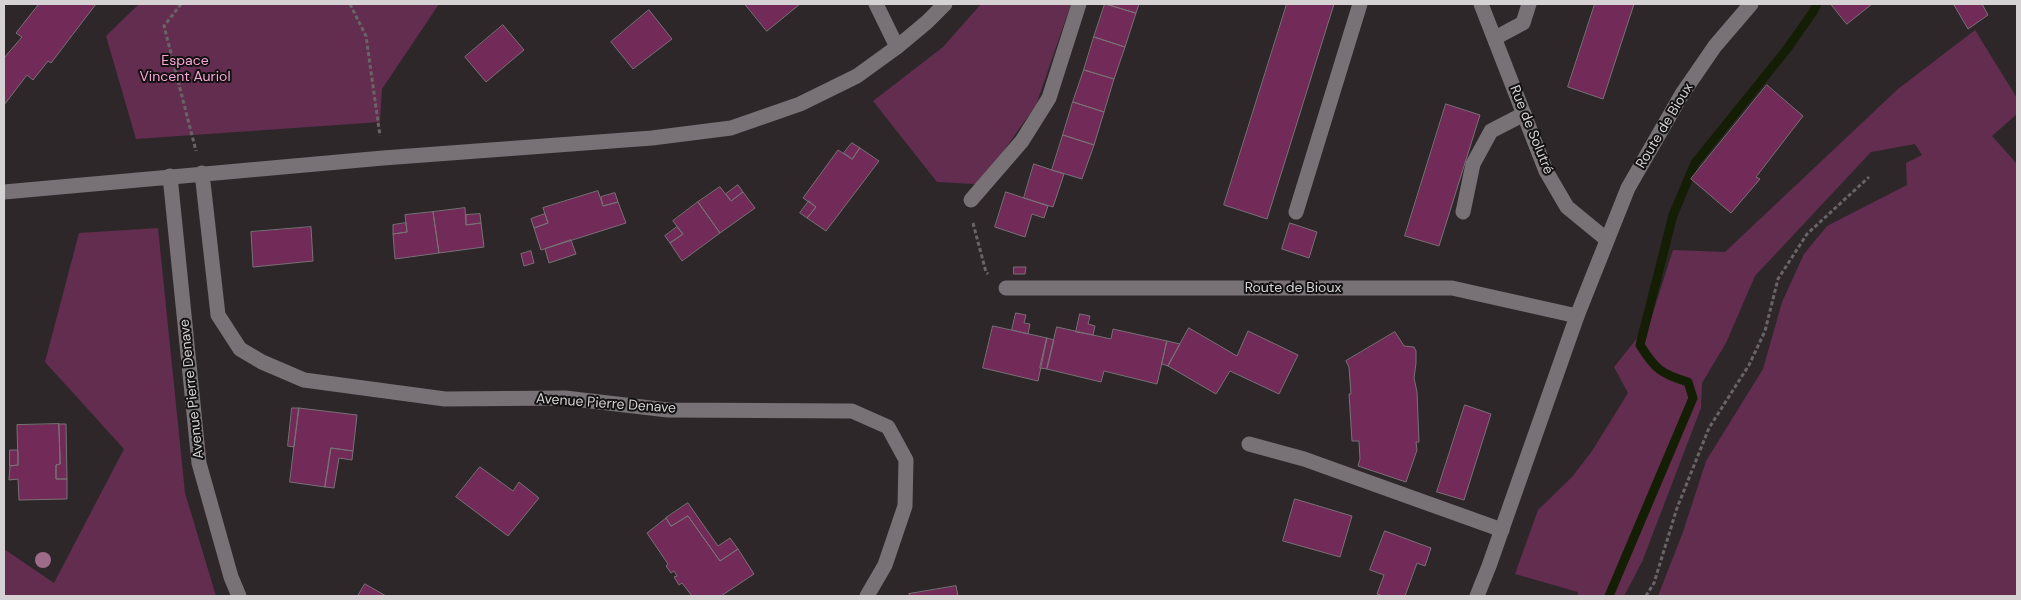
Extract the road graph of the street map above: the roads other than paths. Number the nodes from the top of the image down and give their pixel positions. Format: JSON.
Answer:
{"nodes":[{"id":1,"x":876,"y":4,"type":"edge"},
{"id":2,"x":945,"y":4,"type":"edge"},
{"id":3,"x":1079,"y":4,"type":"edge"},
{"id":4,"x":1360,"y":4,"type":"edge"},
{"id":5,"x":1481,"y":4,"type":"edge"},
{"id":6,"x":1529,"y":4,"type":"edge"},
{"id":7,"x":1751,"y":4,"type":"edge"},
{"id":8,"x":1495,"y":38,"type":"junction"},
{"id":9,"x":897,"y":47,"type":"junction"},
{"id":10,"x":1524,"y":114,"type":"junction"},
{"id":11,"x":202,"y":173,"type":"junction"},
{"id":12,"x":170,"y":176,"type":"junction"},
{"id":13,"x":4,"y":192,"type":"edge"},
{"id":14,"x":971,"y":200,"type":"road end"},
{"id":15,"x":1296,"y":212,"type":"dead end"},
{"id":16,"x":1463,"y":212,"type":"dead end"},
{"id":17,"x":1606,"y":239,"type":"junction"},
{"id":18,"x":1006,"y":288,"type":"road end"},
{"id":19,"x":1577,"y":316,"type":"junction"},
{"id":20,"x":1249,"y":444,"type":"dead end"},
{"id":21,"x":1502,"y":530,"type":"junction"},
{"id":22,"x":239,"y":596,"type":"edge"},
{"id":23,"x":867,"y":596,"type":"edge"},
{"id":24,"x":1477,"y":596,"type":"edge"}],
"edges":[{"from":1,"to":9,"type":"street"},
{"from":2,"to":9,"type":"street"},
{"from":3,"to":14,"type":"street"},
{"from":4,"to":15,"type":"street"},
{"from":5,"to":8,"type":"street","name":"Rue de Solutré"},
{"from":6,"to":8,"type":"street"},
{"from":7,"to":17,"type":"street","name":"Route de Bioux"},
{"from":8,"to":10,"type":"street","name":"Rue de Solutré"},
{"from":9,"to":11,"type":"street"},
{"from":10,"to":16,"type":"street"},
{"from":10,"to":17,"type":"street","name":"Rue de Solutré"},
{"from":11,"to":12,"type":"street"},
{"from":11,"to":23,"type":"street","name":"Avenue Pierre Denave"},
{"from":12,"to":13,"type":"street"},
{"from":12,"to":22,"type":"street","name":"Avenue Pierre Denave"},
{"from":17,"to":19,"type":"street","name":"Route de Bioux"},
{"from":18,"to":19,"type":"street","name":"Route de Bioux"},
{"from":19,"to":21,"type":"street","name":"Route de Bioux"},
{"from":20,"to":21,"type":"street"},
{"from":21,"to":24,"type":"street","name":"Route de Bioux"}]}
